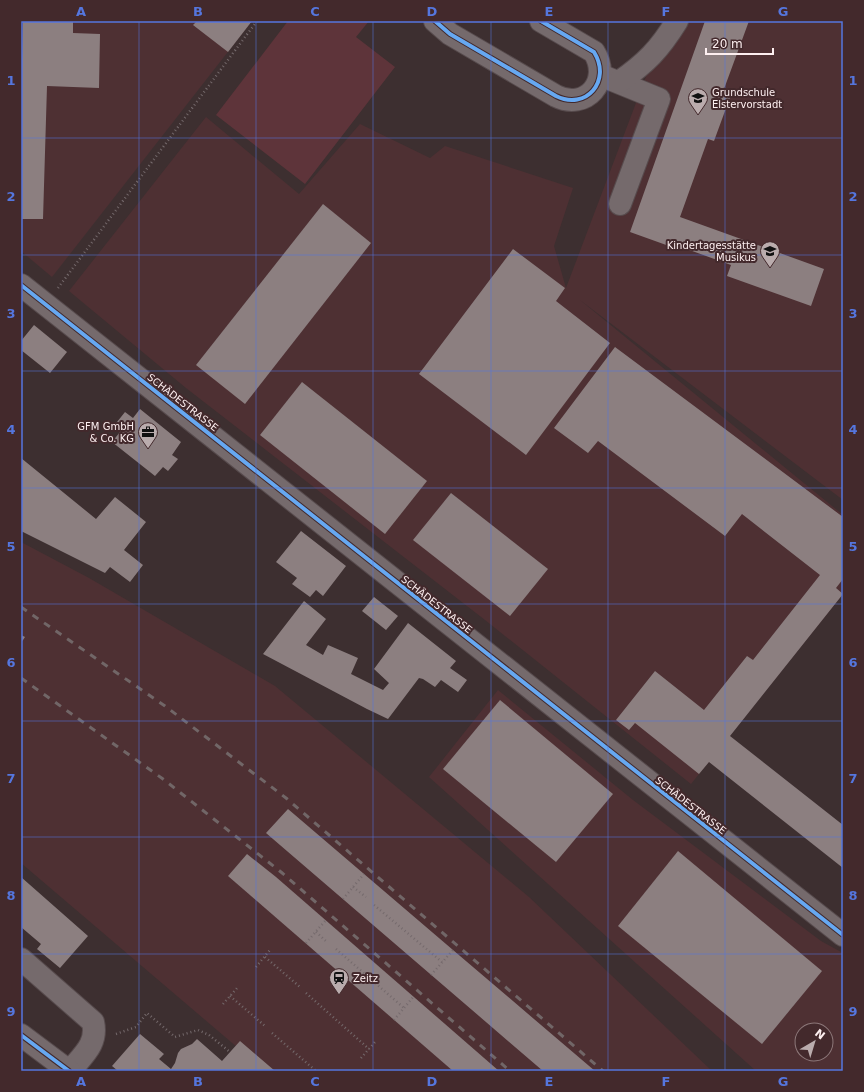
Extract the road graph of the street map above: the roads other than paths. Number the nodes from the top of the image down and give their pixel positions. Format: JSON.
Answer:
{"nodes":[{"id":1,"x":435,"y":21,"type":"edge"},
{"id":2,"x":541,"y":21,"type":"edge"},
{"id":3,"x":677,"y":21,"type":"edge"},
{"id":4,"x":609,"y":78,"type":"junction"},
{"id":5,"x":620,"y":204,"type":"dead end"},
{"id":6,"x":21,"y":284,"type":"edge"},
{"id":7,"x":843,"y":935,"type":"edge"},
{"id":8,"x":21,"y":959,"type":"edge"},
{"id":9,"x":21,"y":1035,"type":"edge"},
{"id":10,"x":70,"y":1071,"type":"edge"}],
"edges":[{"from":1,"to":4,"type":"street"},
{"from":2,"to":4,"type":"street"},
{"from":3,"to":4,"type":"street"},
{"from":4,"to":5,"type":"street"},
{"from":6,"to":7,"type":"street","name":"SCHÄDESTRASSE"},
{"from":8,"to":10,"type":"street"},
{"from":9,"to":10,"type":"street"}]}
